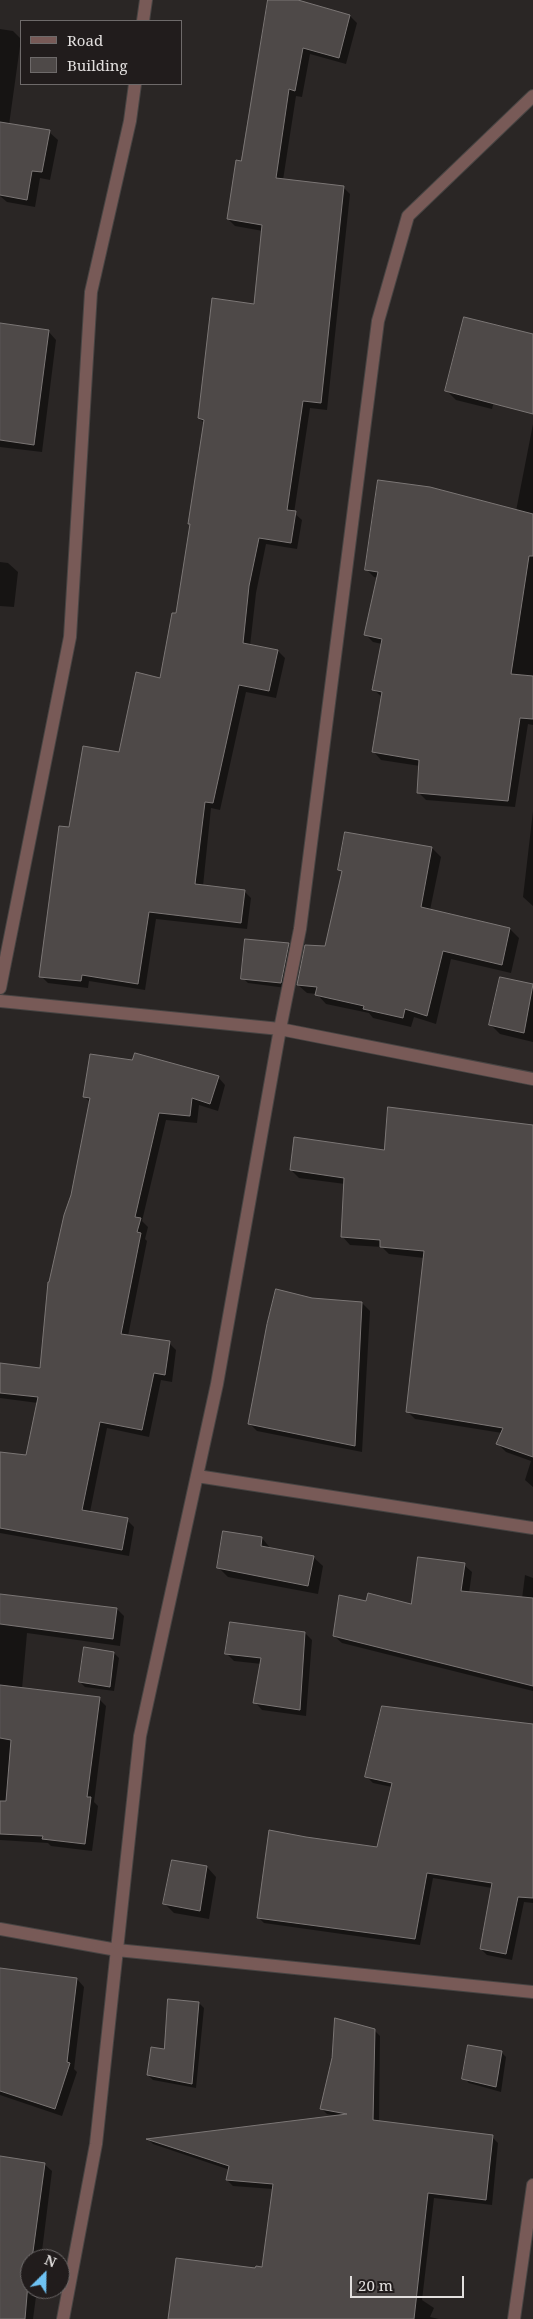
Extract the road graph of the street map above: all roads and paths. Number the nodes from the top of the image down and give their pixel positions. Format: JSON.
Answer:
{"nodes":[{"id":1,"x":146,"y":0,"type":"edge"},
{"id":2,"x":143,"y":20,"type":"edge"},
{"id":3,"x":135,"y":85,"type":"edge"},
{"id":4,"x":533,"y":96,"type":"edge"},
{"id":5,"x":0,"y":988,"type":"edge"},
{"id":6,"x":0,"y":1001,"type":"edge"},
{"id":7,"x":280,"y":1029,"type":"junction"},
{"id":8,"x":533,"y":1079,"type":"edge"},
{"id":9,"x":197,"y":1476,"type":"junction"},
{"id":10,"x":533,"y":1528,"type":"edge"},
{"id":11,"x":0,"y":1929,"type":"edge"},
{"id":12,"x":117,"y":1950,"type":"junction"},
{"id":13,"x":533,"y":1992,"type":"edge"},
{"id":14,"x":533,"y":2185,"type":"edge"},
{"id":15,"x":63,"y":2319,"type":"edge"},
{"id":16,"x":514,"y":2319,"type":"edge"}],
"edges":[{"from":1,"to":2,"type":"street"},
{"from":3,"to":5,"type":"street"},
{"from":4,"to":7,"type":"street"},
{"from":6,"to":7,"type":"street"},
{"from":7,"to":8,"type":"street"},
{"from":7,"to":9,"type":"street"},
{"from":9,"to":10,"type":"street"},
{"from":9,"to":12,"type":"street"},
{"from":11,"to":12,"type":"street"},
{"from":12,"to":13,"type":"street"},
{"from":12,"to":15,"type":"street"},
{"from":14,"to":16,"type":"street"}]}
